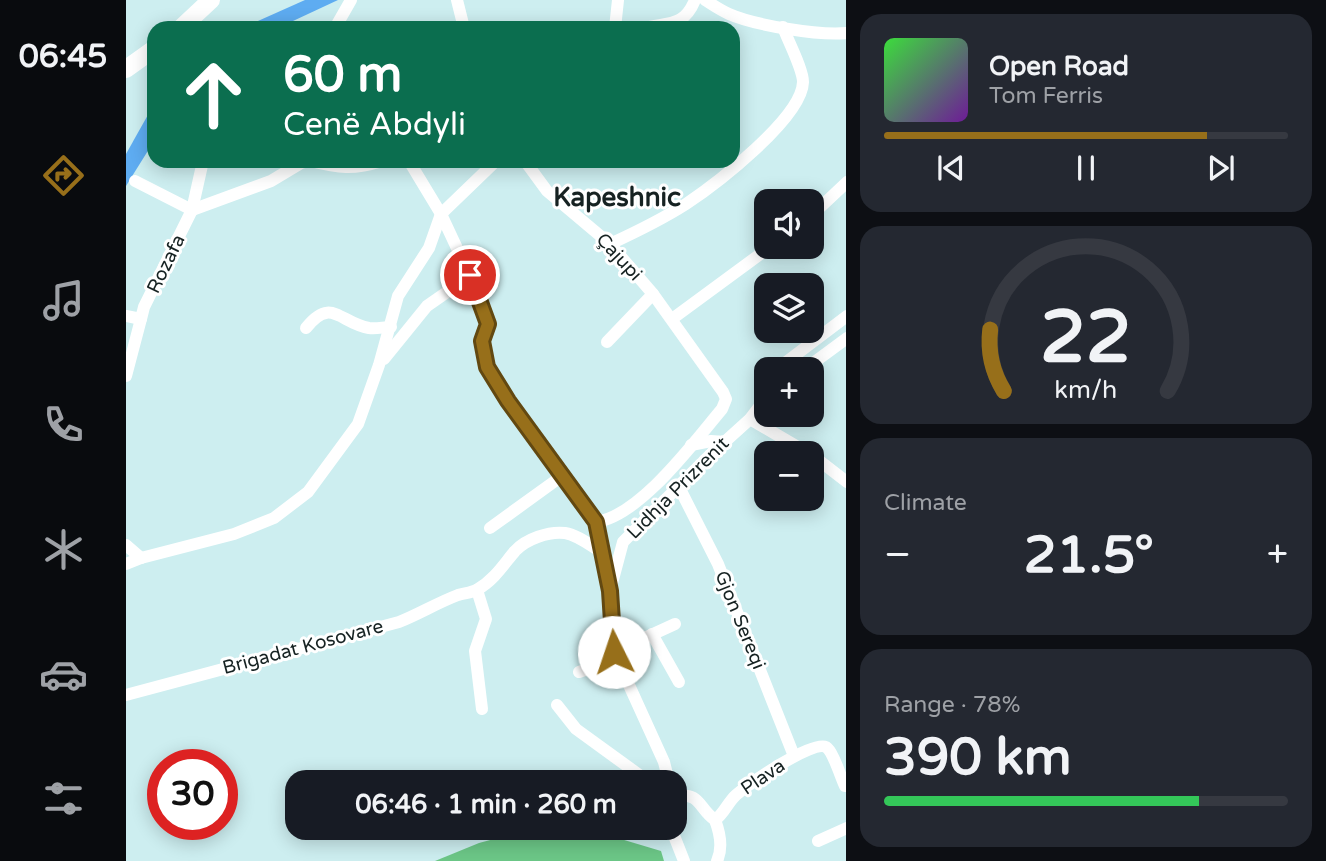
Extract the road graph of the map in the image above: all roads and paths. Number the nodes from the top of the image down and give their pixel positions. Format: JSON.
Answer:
{"nodes":[{"id":1,"x":211,"y":0,"type":"edge"},
{"id":2,"x":351,"y":0,"type":"edge"},
{"id":3,"x":457,"y":0,"type":"edge"},
{"id":4,"x":618,"y":0,"type":"edge"},
{"id":5,"x":695,"y":0,"type":"edge"},
{"id":6,"x":705,"y":0,"type":"edge"},
{"id":7,"x":188,"y":21,"type":"edge"},
{"id":8,"x":339,"y":21,"type":"edge"},
{"id":9,"x":462,"y":21,"type":"edge"},
{"id":10,"x":616,"y":21,"type":"edge"},
{"id":11,"x":678,"y":21,"type":"edge"},
{"id":12,"x":783,"y":27,"type":"junction"},
{"id":13,"x":846,"y":33,"type":"edge"},
{"id":14,"x":147,"y":54,"type":"edge"},
{"id":15,"x":126,"y":69,"type":"edge"},
{"id":16,"x":740,"y":163,"type":"edge"},
{"id":17,"x":201,"y":168,"type":"edge"},
{"id":18,"x":293,"y":168,"type":"edge"},
{"id":19,"x":337,"y":168,"type":"edge"},
{"id":20,"x":361,"y":168,"type":"edge"},
{"id":21,"x":413,"y":168,"type":"edge"},
{"id":22,"x":489,"y":168,"type":"edge"},
{"id":23,"x":530,"y":168,"type":"edge"},
{"id":24,"x":733,"y":168,"type":"edge"},
{"id":25,"x":135,"y":181,"type":"dead end"},
{"id":26,"x":846,"y":182,"type":"edge"},
{"id":27,"x":824,"y":203,"type":"edge"},
{"id":28,"x":192,"y":210,"type":"junction"},
{"id":29,"x":441,"y":214,"type":"junction"},
{"id":30,"x":610,"y":244,"type":"junction"},
{"id":31,"x":754,"y":259,"type":"edge"},
{"id":32,"x":470,"y":275,"type":"junction"},
{"id":33,"x":653,"y":295,"type":"junction"},
{"id":34,"x":126,"y":316,"type":"edge"},
{"id":35,"x":846,"y":316,"type":"edge"},
{"id":36,"x":141,"y":319,"type":"junction"},
{"id":37,"x":672,"y":319,"type":"junction"},
{"id":38,"x":391,"y":327,"type":"junction"},
{"id":39,"x":306,"y":328,"type":"dead end"},
{"id":40,"x":846,"y":338,"type":"edge"},
{"id":41,"x":607,"y":342,"type":"dead end"},
{"id":42,"x":793,"y":357,"type":"edge"},
{"id":43,"x":820,"y":357,"type":"edge"},
{"id":44,"x":379,"y":365,"type":"junction"},
{"id":45,"x":126,"y":376,"type":"edge"},
{"id":46,"x":754,"y":414,"type":"edge"},
{"id":47,"x":750,"y":419,"type":"junction"},
{"id":48,"x":788,"y":441,"type":"edge"},
{"id":49,"x":724,"y":442,"type":"junction"},
{"id":50,"x":691,"y":445,"type":"junction"},
{"id":51,"x":824,"y":465,"type":"edge"},
{"id":52,"x":562,"y":475,"type":"junction"},
{"id":53,"x":846,"y":482,"type":"edge"},
{"id":54,"x":679,"y":486,"type":"junction"},
{"id":55,"x":596,"y":522,"type":"junction"},
{"id":56,"x":490,"y":528,"type":"dead end"},
{"id":57,"x":126,"y":545,"type":"edge"},
{"id":58,"x":603,"y":553,"type":"junction"},
{"id":59,"x":141,"y":558,"type":"junction"},
{"id":60,"x":126,"y":564,"type":"edge"},
{"id":61,"x":477,"y":590,"type":"junction"},
{"id":62,"x":610,"y":591,"type":"junction"},
{"id":63,"x":675,"y":624,"type":"dead end"},
{"id":64,"x":652,"y":634,"type":"junction"},
{"id":65,"x":615,"y":656,"type":"junction"},
{"id":66,"x":579,"y":672,"type":"dead end"},
{"id":67,"x":678,"y":682,"type":"dead end"},
{"id":68,"x":126,"y":695,"type":"edge"},
{"id":69,"x":556,"y":705,"type":"dead end"},
{"id":70,"x":482,"y":709,"type":"dead end"},
{"id":71,"x":794,"y":756,"type":"junction"},
{"id":72,"x":632,"y":770,"type":"edge"},
{"id":73,"x":666,"y":770,"type":"edge"},
{"id":74,"x":846,"y":787,"type":"edge"},
{"id":75,"x":687,"y":794,"type":"edge"},
{"id":76,"x":715,"y":820,"type":"junction"},
{"id":77,"x":846,"y":828,"type":"edge"},
{"id":78,"x":676,"y":840,"type":"edge"},
{"id":79,"x":818,"y":841,"type":"dead end"},
{"id":80,"x":684,"y":861,"type":"edge"},
{"id":81,"x":717,"y":861,"type":"edge"}],
"edges":[{"from":1,"to":7,"type":"street"},
{"from":2,"to":8,"type":"street"},
{"from":3,"to":9,"type":"street"},
{"from":4,"to":10,"type":"street"},
{"from":5,"to":11,"type":"street"},
{"from":6,"to":12,"type":"street"},
{"from":12,"to":13,"type":"street"},
{"from":12,"to":16,"type":"street"},
{"from":14,"to":15,"type":"street"},
{"from":17,"to":28,"type":"street","name":"Rozafa"},
{"from":18,"to":28,"type":"street"},
{"from":19,"to":20,"type":"street"},
{"from":21,"to":29,"type":"street"},
{"from":22,"to":29,"type":"street"},
{"from":23,"to":30,"type":"street","name":"Çajupi"},
{"from":24,"to":30,"type":"street"},
{"from":25,"to":28,"type":"street"},
{"from":26,"to":27,"type":"street"},
{"from":28,"to":36,"type":"street","name":"Rozafa"},
{"from":29,"to":32,"type":"street"},
{"from":29,"to":38,"type":"street"},
{"from":30,"to":33,"type":"street","name":"Çajupi"},
{"from":31,"to":37,"type":"street"},
{"from":32,"to":44,"type":"street"},
{"from":32,"to":52,"type":"street"},
{"from":33,"to":37,"type":"street","name":"Çajupi"},
{"from":33,"to":41,"type":"street","name":"Çajupi"},
{"from":34,"to":36,"type":"street"},
{"from":35,"to":42,"type":"street"},
{"from":36,"to":45,"type":"street","name":"Rozafa"},
{"from":37,"to":50,"type":"street","name":"Çajupi"},
{"from":38,"to":39,"type":"street"},
{"from":38,"to":44,"type":"street"},
{"from":40,"to":43,"type":"street"},
{"from":44,"to":59,"type":"street"},
{"from":46,"to":47,"type":"street","name":"Lidhja Prizrenit"},
{"from":47,"to":48,"type":"street"},
{"from":47,"to":49,"type":"street","name":"Lidhja Prizrenit"},
{"from":49,"to":50,"type":"street"},
{"from":49,"to":54,"type":"street","name":"Lidhja Prizrenit"},
{"from":50,"to":55,"type":"street","name":"Çajupi"},
{"from":51,"to":53,"type":"street"},
{"from":52,"to":55,"type":"street"},
{"from":52,"to":56,"type":"street"},
{"from":54,"to":62,"type":"street","name":"Lidhja Prizrenit"},
{"from":54,"to":71,"type":"street","name":"Gjon Sereqi"},
{"from":55,"to":58,"type":"street","name":"Lidhja Prizrenit"},
{"from":57,"to":59,"type":"street"},
{"from":58,"to":61,"type":"street","name":"Brigadat Kosovare"},
{"from":58,"to":62,"type":"street","name":"Lidhja Prizrenit"},
{"from":59,"to":60,"type":"street"},
{"from":61,"to":68,"type":"street","name":"Brigadat Kosovare"},
{"from":61,"to":70,"type":"street"},
{"from":62,"to":65,"type":"street","name":"Lidhja Prizrenit"},
{"from":63,"to":64,"type":"street"},
{"from":64,"to":65,"type":"street"},
{"from":64,"to":67,"type":"street"},
{"from":65,"to":66,"type":"street"},
{"from":65,"to":73,"type":"street","name":"Lidhja Prizrenit"},
{"from":69,"to":72,"type":"street"},
{"from":71,"to":74,"type":"street","name":"Plava"},
{"from":71,"to":76,"type":"street","name":"Plava"},
{"from":75,"to":76,"type":"street"},
{"from":76,"to":81,"type":"street"},
{"from":77,"to":79,"type":"street"},
{"from":78,"to":80,"type":"street"}]}
